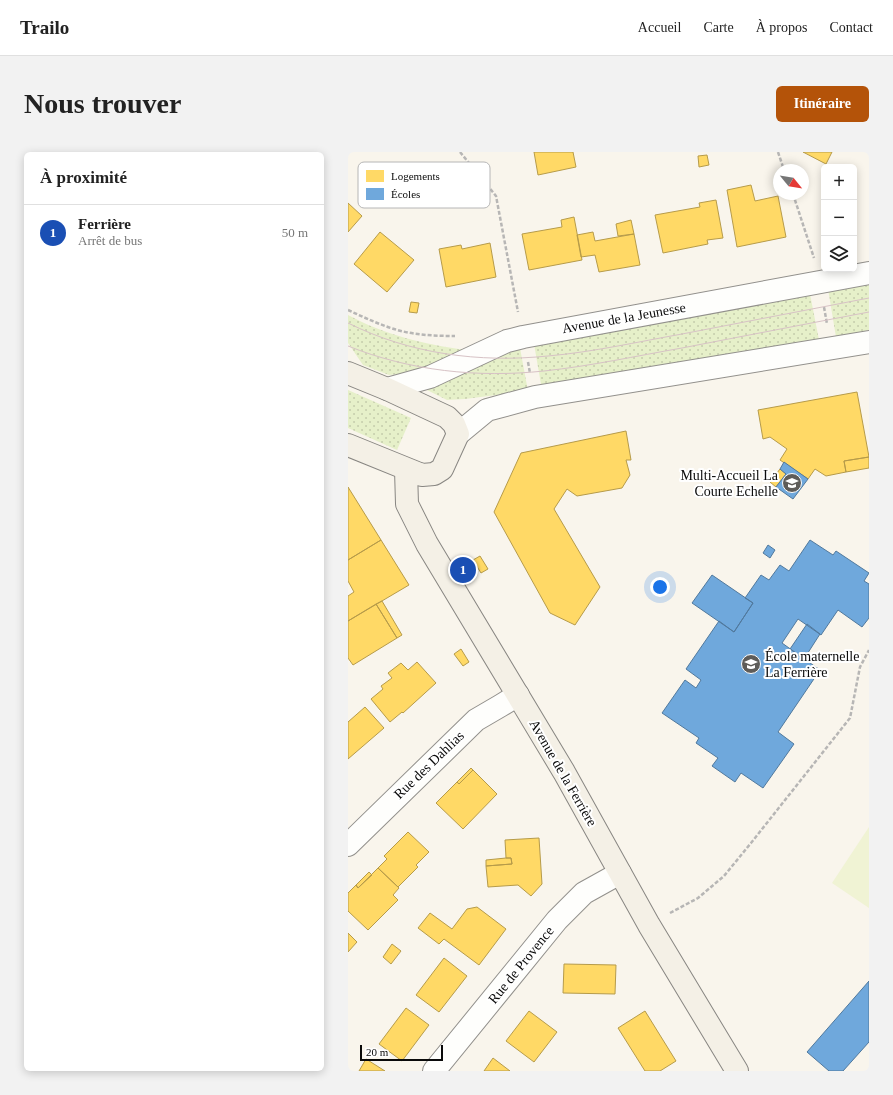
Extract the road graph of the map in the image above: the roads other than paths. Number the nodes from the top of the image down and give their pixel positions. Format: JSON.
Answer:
{"nodes":[{"id":1,"x":869,"y":273,"type":"edge"},
{"id":2,"x":869,"y":342,"type":"edge"},
{"id":3,"x":348,"y":373,"type":"edge"},
{"id":4,"x":387,"y":390,"type":"junction"},
{"id":5,"x":458,"y":434,"type":"junction"},
{"id":6,"x":348,"y":446,"type":"edge"},
{"id":7,"x":406,"y":470,"type":"junction"},
{"id":8,"x":518,"y":695,"type":"junction"},
{"id":9,"x":348,"y":845,"type":"edge"},
{"id":10,"x":620,"y":873,"type":"junction"},
{"id":11,"x":434,"y":1071,"type":"edge"},
{"id":12,"x":737,"y":1071,"type":"edge"}],
"edges":[{"from":1,"to":4,"type":"street","name":"Avenue de la Jeunesse"},
{"from":2,"to":5,"type":"street"},
{"from":3,"to":4,"type":"street"},
{"from":4,"to":5,"type":"street"},
{"from":5,"to":7,"type":"street"},
{"from":6,"to":7,"type":"street"},
{"from":7,"to":8,"type":"street","name":"Avenue de la Ferrière"},
{"from":8,"to":9,"type":"street","name":"Rue des Dahlias"},
{"from":8,"to":10,"type":"street","name":"Avenue de la Ferrière"},
{"from":10,"to":11,"type":"street","name":"Rue de Provence"},
{"from":10,"to":12,"type":"street","name":"Avenue de la Ferrière"}]}
